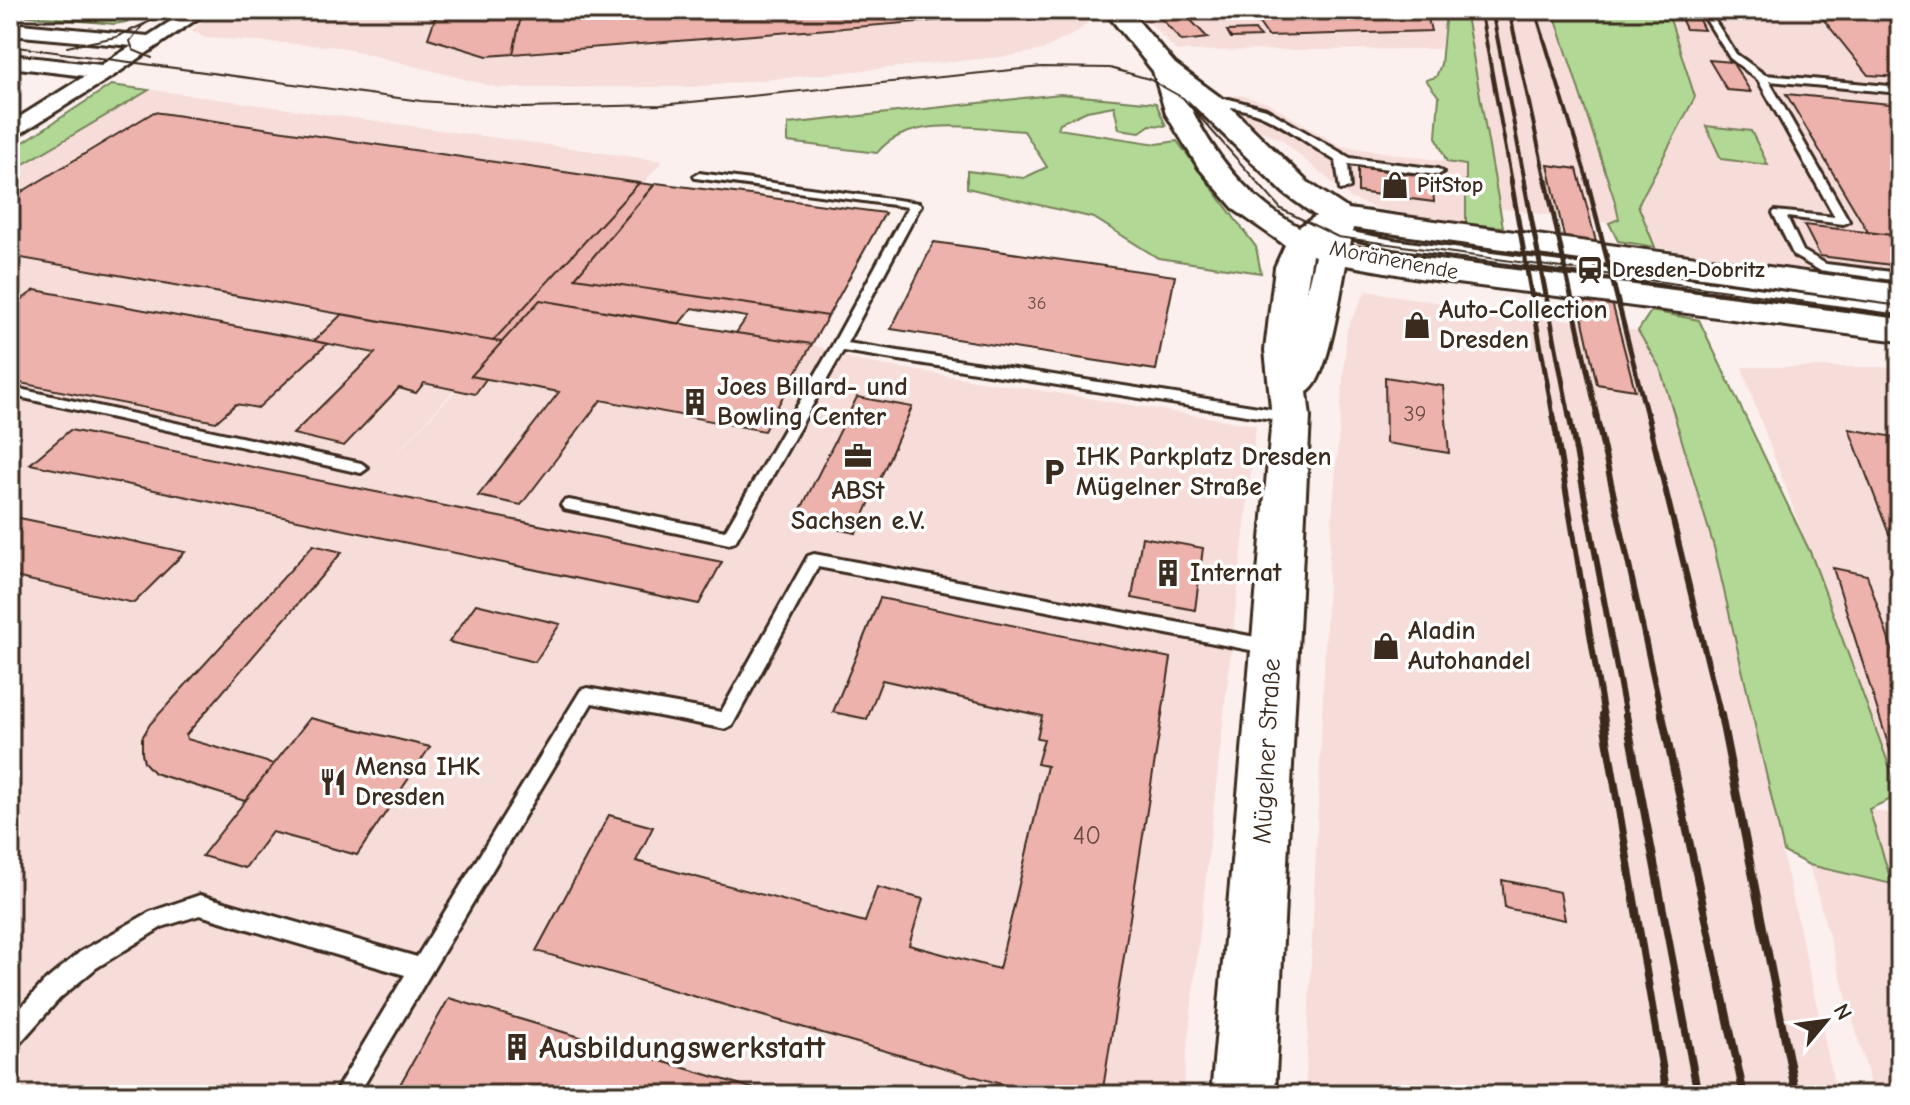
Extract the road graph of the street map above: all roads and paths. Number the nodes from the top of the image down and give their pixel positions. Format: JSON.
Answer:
{"nodes":[{"id":1,"x":201,"y":10,"type":"edge"},
{"id":2,"x":1116,"y":10,"type":"edge"},
{"id":3,"x":1704,"y":10,"type":"edge"},
{"id":4,"x":10,"y":29,"type":"edge"},
{"id":5,"x":152,"y":42,"type":"junction"},
{"id":6,"x":10,"y":61,"type":"edge"},
{"id":7,"x":1166,"y":70,"type":"junction"},
{"id":8,"x":106,"y":72,"type":"junction"},
{"id":9,"x":1762,"y":78,"type":"junction"},
{"id":10,"x":1900,"y":90,"type":"edge"},
{"id":11,"x":1210,"y":103,"type":"junction"},
{"id":12,"x":10,"y":133,"type":"edge"},
{"id":13,"x":1341,"y":159,"type":"junction"},
{"id":14,"x":1438,"y":172,"type":"dead end"},
{"id":15,"x":699,"y":176,"type":"dead end"},
{"id":16,"x":1329,"y":226,"type":"junction"},
{"id":17,"x":1900,"y":277,"type":"edge"},
{"id":18,"x":1900,"y":295,"type":"edge"},
{"id":19,"x":1900,"y":311,"type":"edge"},
{"id":20,"x":1900,"y":330,"type":"edge"},
{"id":21,"x":839,"y":346,"type":"junction"},
{"id":22,"x":14,"y":396,"type":"edge"},
{"id":23,"x":1291,"y":412,"type":"junction"},
{"id":24,"x":361,"y":468,"type":"dead end"},
{"id":25,"x":569,"y":505,"type":"dead end"},
{"id":26,"x":1273,"y":647,"type":"junction"},
{"id":27,"x":421,"y":969,"type":"junction"},
{"id":28,"x":10,"y":1037,"type":"edge"},
{"id":29,"x":345,"y":1095,"type":"edge"},
{"id":30,"x":1243,"y":1095,"type":"edge"}],
"edges":[{"from":1,"to":5,"type":"street"},
{"from":2,"to":7,"type":"main road"},
{"from":3,"to":9,"type":"lane"},
{"from":4,"to":5,"type":"street"},
{"from":5,"to":8,"type":"street"},
{"from":6,"to":8,"type":"street"},
{"from":7,"to":11,"type":"main road"},
{"from":7,"to":16,"type":"main road"},
{"from":8,"to":12,"type":"street"},
{"from":9,"to":10,"type":"lane"},
{"from":9,"to":17,"type":"lane"},
{"from":11,"to":13,"type":"lane"},
{"from":11,"to":16,"type":"main road"},
{"from":13,"to":14,"type":"lane"},
{"from":13,"to":16,"type":"lane"},
{"from":15,"to":21,"type":"lane"},
{"from":16,"to":18,"type":"main road","name":"Moränenende"},
{"from":16,"to":19,"type":"lane"},
{"from":16,"to":20,"type":"main road","name":"Moränenende"},
{"from":16,"to":23,"type":"main road","name":"Mügelner Straße"},
{"from":21,"to":23,"type":"lane"},
{"from":21,"to":25,"type":"lane"},
{"from":22,"to":24,"type":"lane"},
{"from":23,"to":26,"type":"main road","name":"Mügelner Straße"},
{"from":26,"to":27,"type":"lane"},
{"from":26,"to":30,"type":"main road","name":"Mügelner Straße"},
{"from":27,"to":28,"type":"lane"},
{"from":27,"to":29,"type":"lane"}]}
